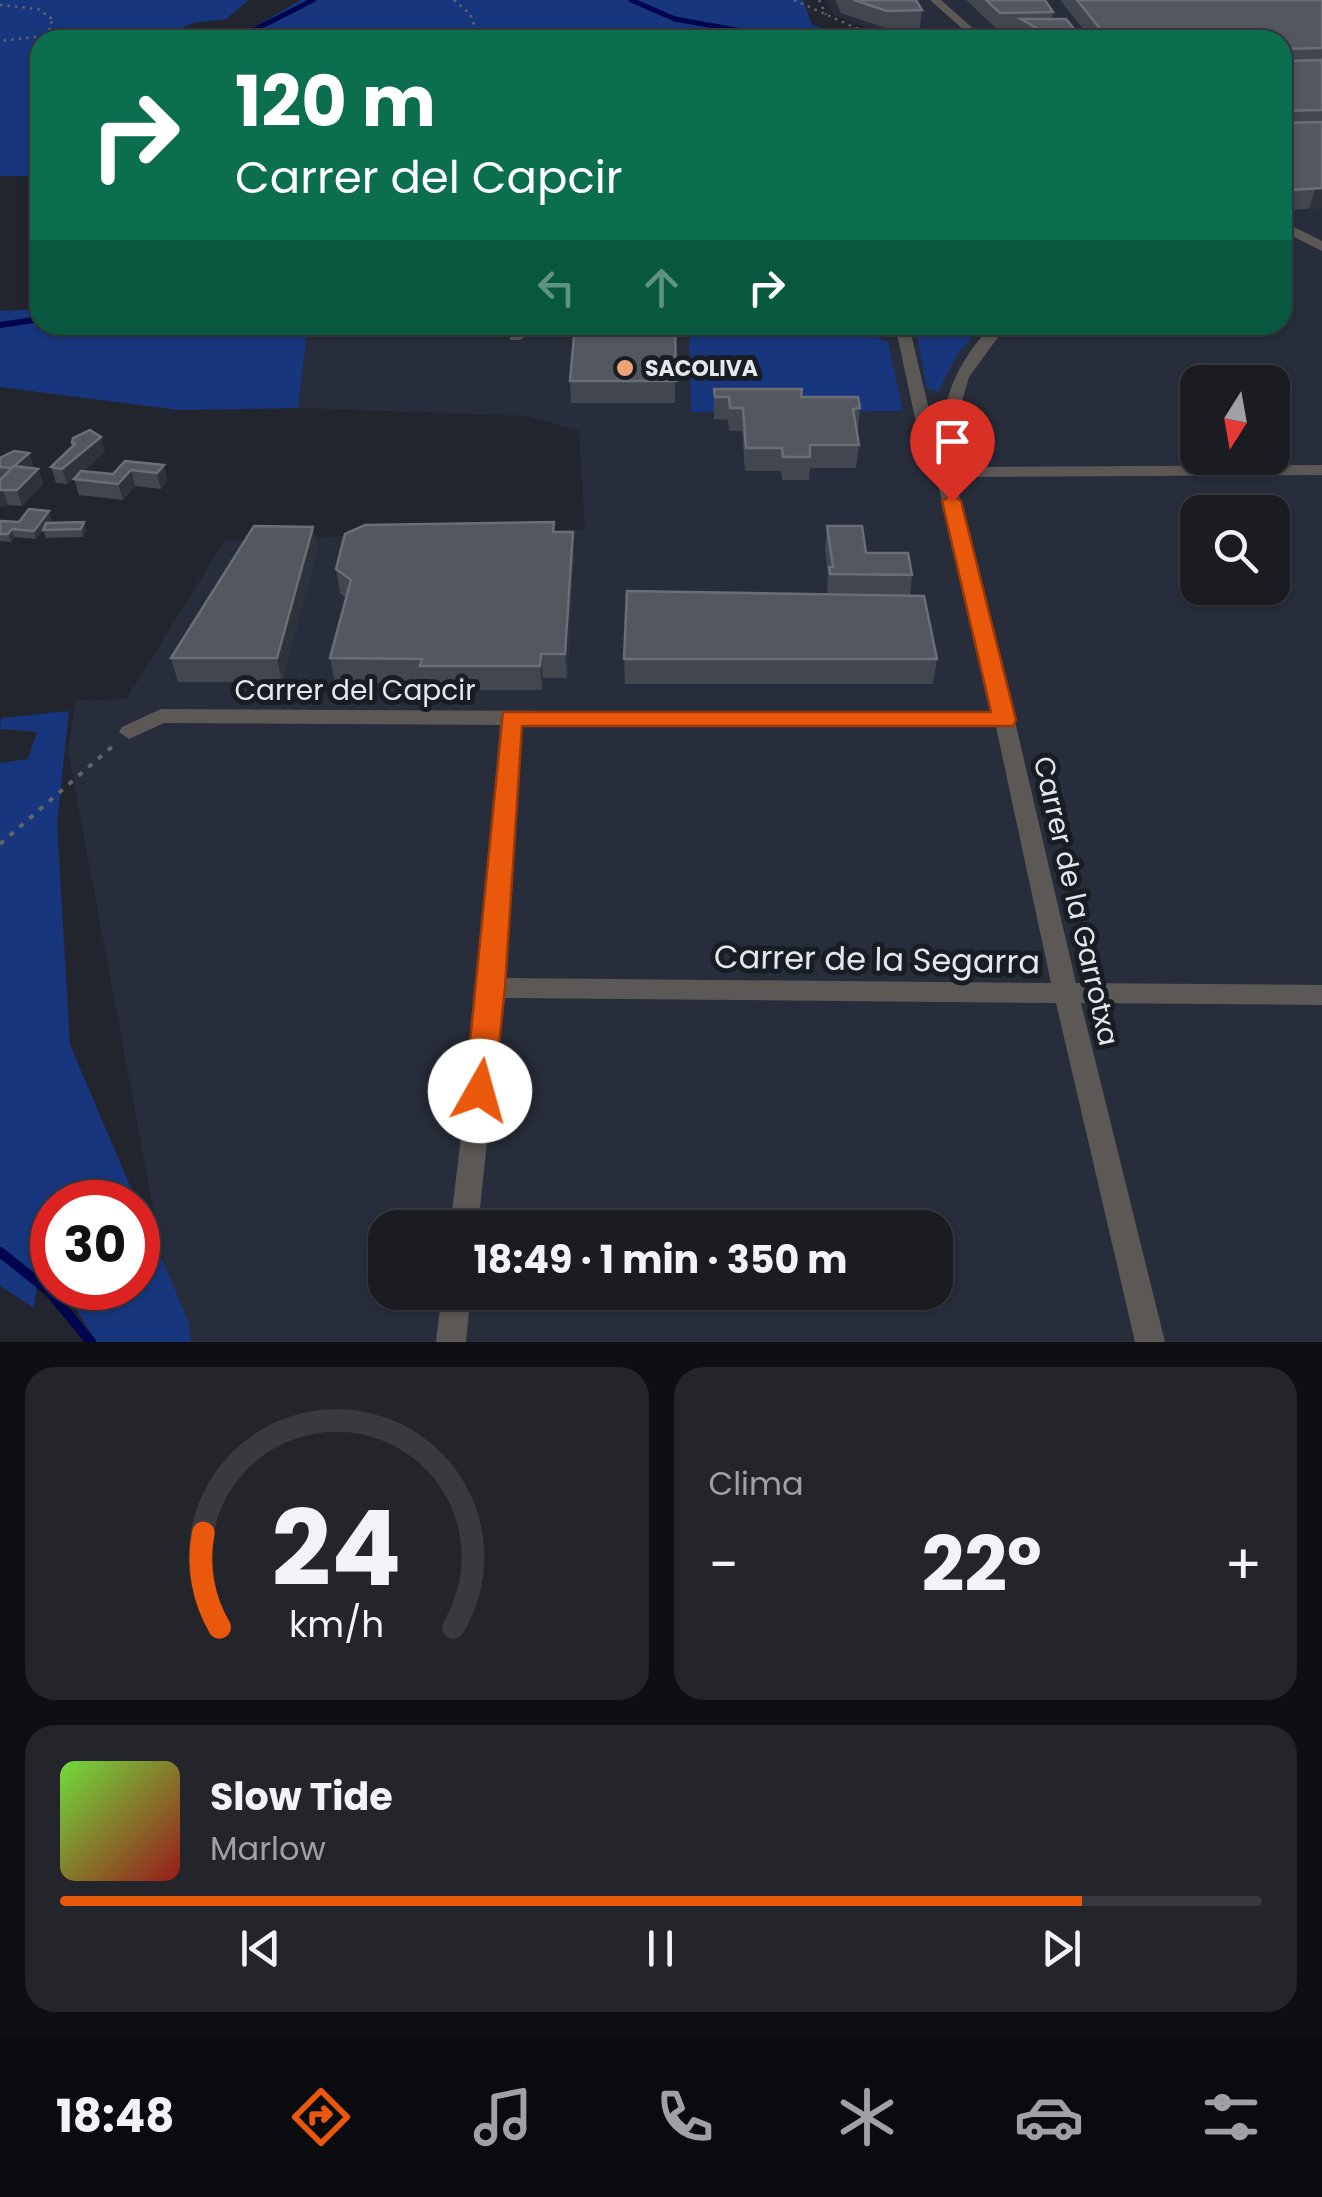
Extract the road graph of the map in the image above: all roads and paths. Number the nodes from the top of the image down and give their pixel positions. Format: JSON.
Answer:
{"nodes":[{"id":1,"x":454,"y":0,"type":"edge"},
{"id":2,"x":794,"y":0,"type":"edge"},
{"id":3,"x":819,"y":0,"type":"edge"},
{"id":4,"x":935,"y":0,"type":"edge"},
{"id":5,"x":0,"y":4,"type":"edge"},
{"id":6,"x":826,"y":16,"type":"junction"},
{"id":7,"x":50,"y":30,"type":"edge"},
{"id":8,"x":476,"y":30,"type":"edge"},
{"id":9,"x":871,"y":30,"type":"edge"},
{"id":10,"x":970,"y":30,"type":"edge"},
{"id":11,"x":30,"y":37,"type":"edge"},
{"id":12,"x":0,"y":41,"type":"edge"},
{"id":13,"x":1315,"y":237,"type":"edge"},
{"id":14,"x":1322,"y":247,"type":"edge"},
{"id":15,"x":904,"y":335,"type":"edge"},
{"id":16,"x":991,"y":335,"type":"edge"},
{"id":17,"x":1322,"y":470,"type":"edge"},
{"id":18,"x":944,"y":472,"type":"junction"},
{"id":19,"x":511,"y":718,"type":"junction"},
{"id":20,"x":1004,"y":720,"type":"junction"},
{"id":21,"x":129,"y":732,"type":"joint"},
{"id":22,"x":0,"y":844,"type":"edge"},
{"id":23,"x":491,"y":988,"type":"junction"},
{"id":24,"x":1066,"y":994,"type":"junction"},
{"id":25,"x":1322,"y":995,"type":"edge"},
{"id":26,"x":466,"y":1210,"type":"edge"},
{"id":27,"x":454,"y":1310,"type":"edge"},
{"id":28,"x":451,"y":1342,"type":"edge"},
{"id":29,"x":1150,"y":1342,"type":"edge"}],
"edges":[{"from":1,"to":8,"type":"path"},
{"from":2,"to":6,"type":"path"},
{"from":3,"to":6,"type":"path"},
{"from":4,"to":10,"type":"street"},
{"from":5,"to":7,"type":"path"},
{"from":6,"to":9,"type":"path"},
{"from":11,"to":12,"type":"path"},
{"from":13,"to":14,"type":"street"},
{"from":15,"to":18,"type":"street","name":"Carrer de la Garrotxa"},
{"from":16,"to":18,"type":"street","name":"Carrer de la Garrotxa"},
{"from":17,"to":18,"type":"street"},
{"from":18,"to":20,"type":"street","name":"Carrer de la Garrotxa"},
{"from":19,"to":20,"type":"street","name":"Carrer del Capcir"},
{"from":19,"to":21,"type":"street","name":"Carrer del Capcir"},
{"from":19,"to":23,"type":"street"},
{"from":20,"to":24,"type":"street","name":"Carrer de la Garrotxa"},
{"from":21,"to":22,"type":"path"},
{"from":23,"to":24,"type":"street","name":"Carrer de la Segarra"},
{"from":23,"to":26,"type":"street"},
{"from":24,"to":25,"type":"street","name":"Carrer de la Segarra"},
{"from":24,"to":29,"type":"street","name":"Carrer de la Garrotxa"},
{"from":27,"to":28,"type":"street"}]}
